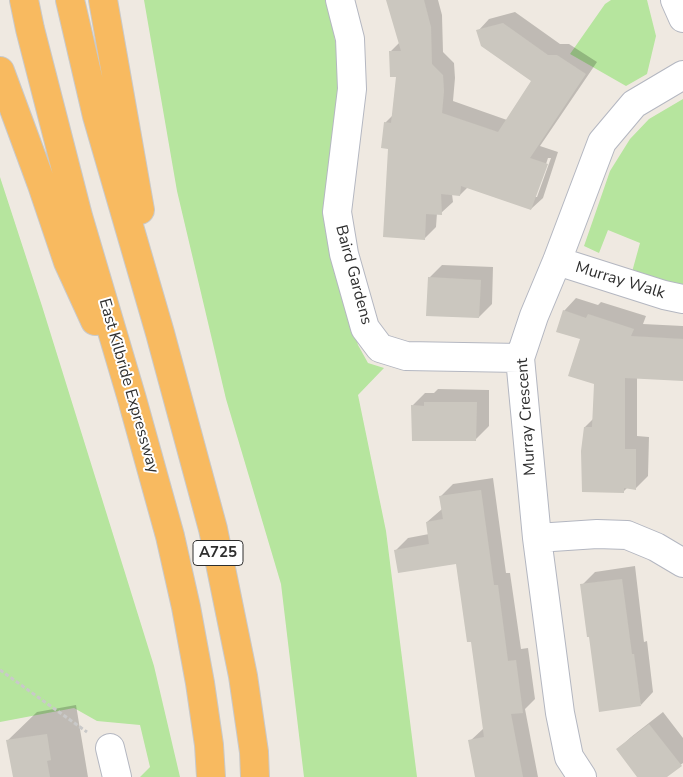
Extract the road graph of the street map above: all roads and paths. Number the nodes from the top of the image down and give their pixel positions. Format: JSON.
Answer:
{"nodes":[{"id":1,"x":24,"y":0,"type":"edge"},
{"id":2,"x":70,"y":0,"type":"edge"},
{"id":3,"x":102,"y":0,"type":"edge"},
{"id":4,"x":340,"y":0,"type":"edge"},
{"id":5,"x":675,"y":0,"type":"edge"},
{"id":6,"x":683,"y":18,"type":"edge"},
{"id":7,"x":0,"y":71,"type":"edge"},
{"id":8,"x":683,"y":75,"type":"edge"},
{"id":9,"x":557,"y":261,"type":"junction"},
{"id":10,"x":683,"y":299,"type":"edge"},
{"id":11,"x":160,"y":333,"type":"junction"},
{"id":12,"x":520,"y":358,"type":"junction"},
{"id":13,"x":132,"y":399,"type":"junction"},
{"id":14,"x":537,"y":538,"type":"junction"},
{"id":15,"x":683,"y":562,"type":"edge"},
{"id":16,"x":0,"y":670,"type":"edge"},
{"id":17,"x":110,"y":748,"type":"joint"},
{"id":18,"x":117,"y":777,"type":"edge"},
{"id":19,"x":211,"y":777,"type":"edge"},
{"id":20,"x":255,"y":777,"type":"edge"},
{"id":21,"x":582,"y":777,"type":"edge"}],
"edges":[{"from":1,"to":13,"type":"highway","name":"East Kilbride Expressway","number":"A725"},
{"from":2,"to":11,"type":"highway","number":"A725"},
{"from":3,"to":11,"type":"highway","number":"A725"},
{"from":4,"to":12,"type":"street","name":"Baird Gardens"},
{"from":5,"to":6,"type":"street"},
{"from":7,"to":13,"type":"highway","number":"A725"},
{"from":8,"to":9,"type":"street","name":"Murray Crescent"},
{"from":9,"to":10,"type":"street","name":"Murray Walk"},
{"from":9,"to":12,"type":"street","name":"Murray Crescent"},
{"from":11,"to":20,"type":"highway","number":"A725"},
{"from":12,"to":14,"type":"street","name":"Murray Crescent"},
{"from":13,"to":19,"type":"highway","name":"East Kilbride Expressway","number":"A725"},
{"from":14,"to":15,"type":"street"},
{"from":14,"to":21,"type":"street","name":"Murray Crescent"},
{"from":16,"to":17,"type":"path"},
{"from":17,"to":18,"type":"street"}]}
